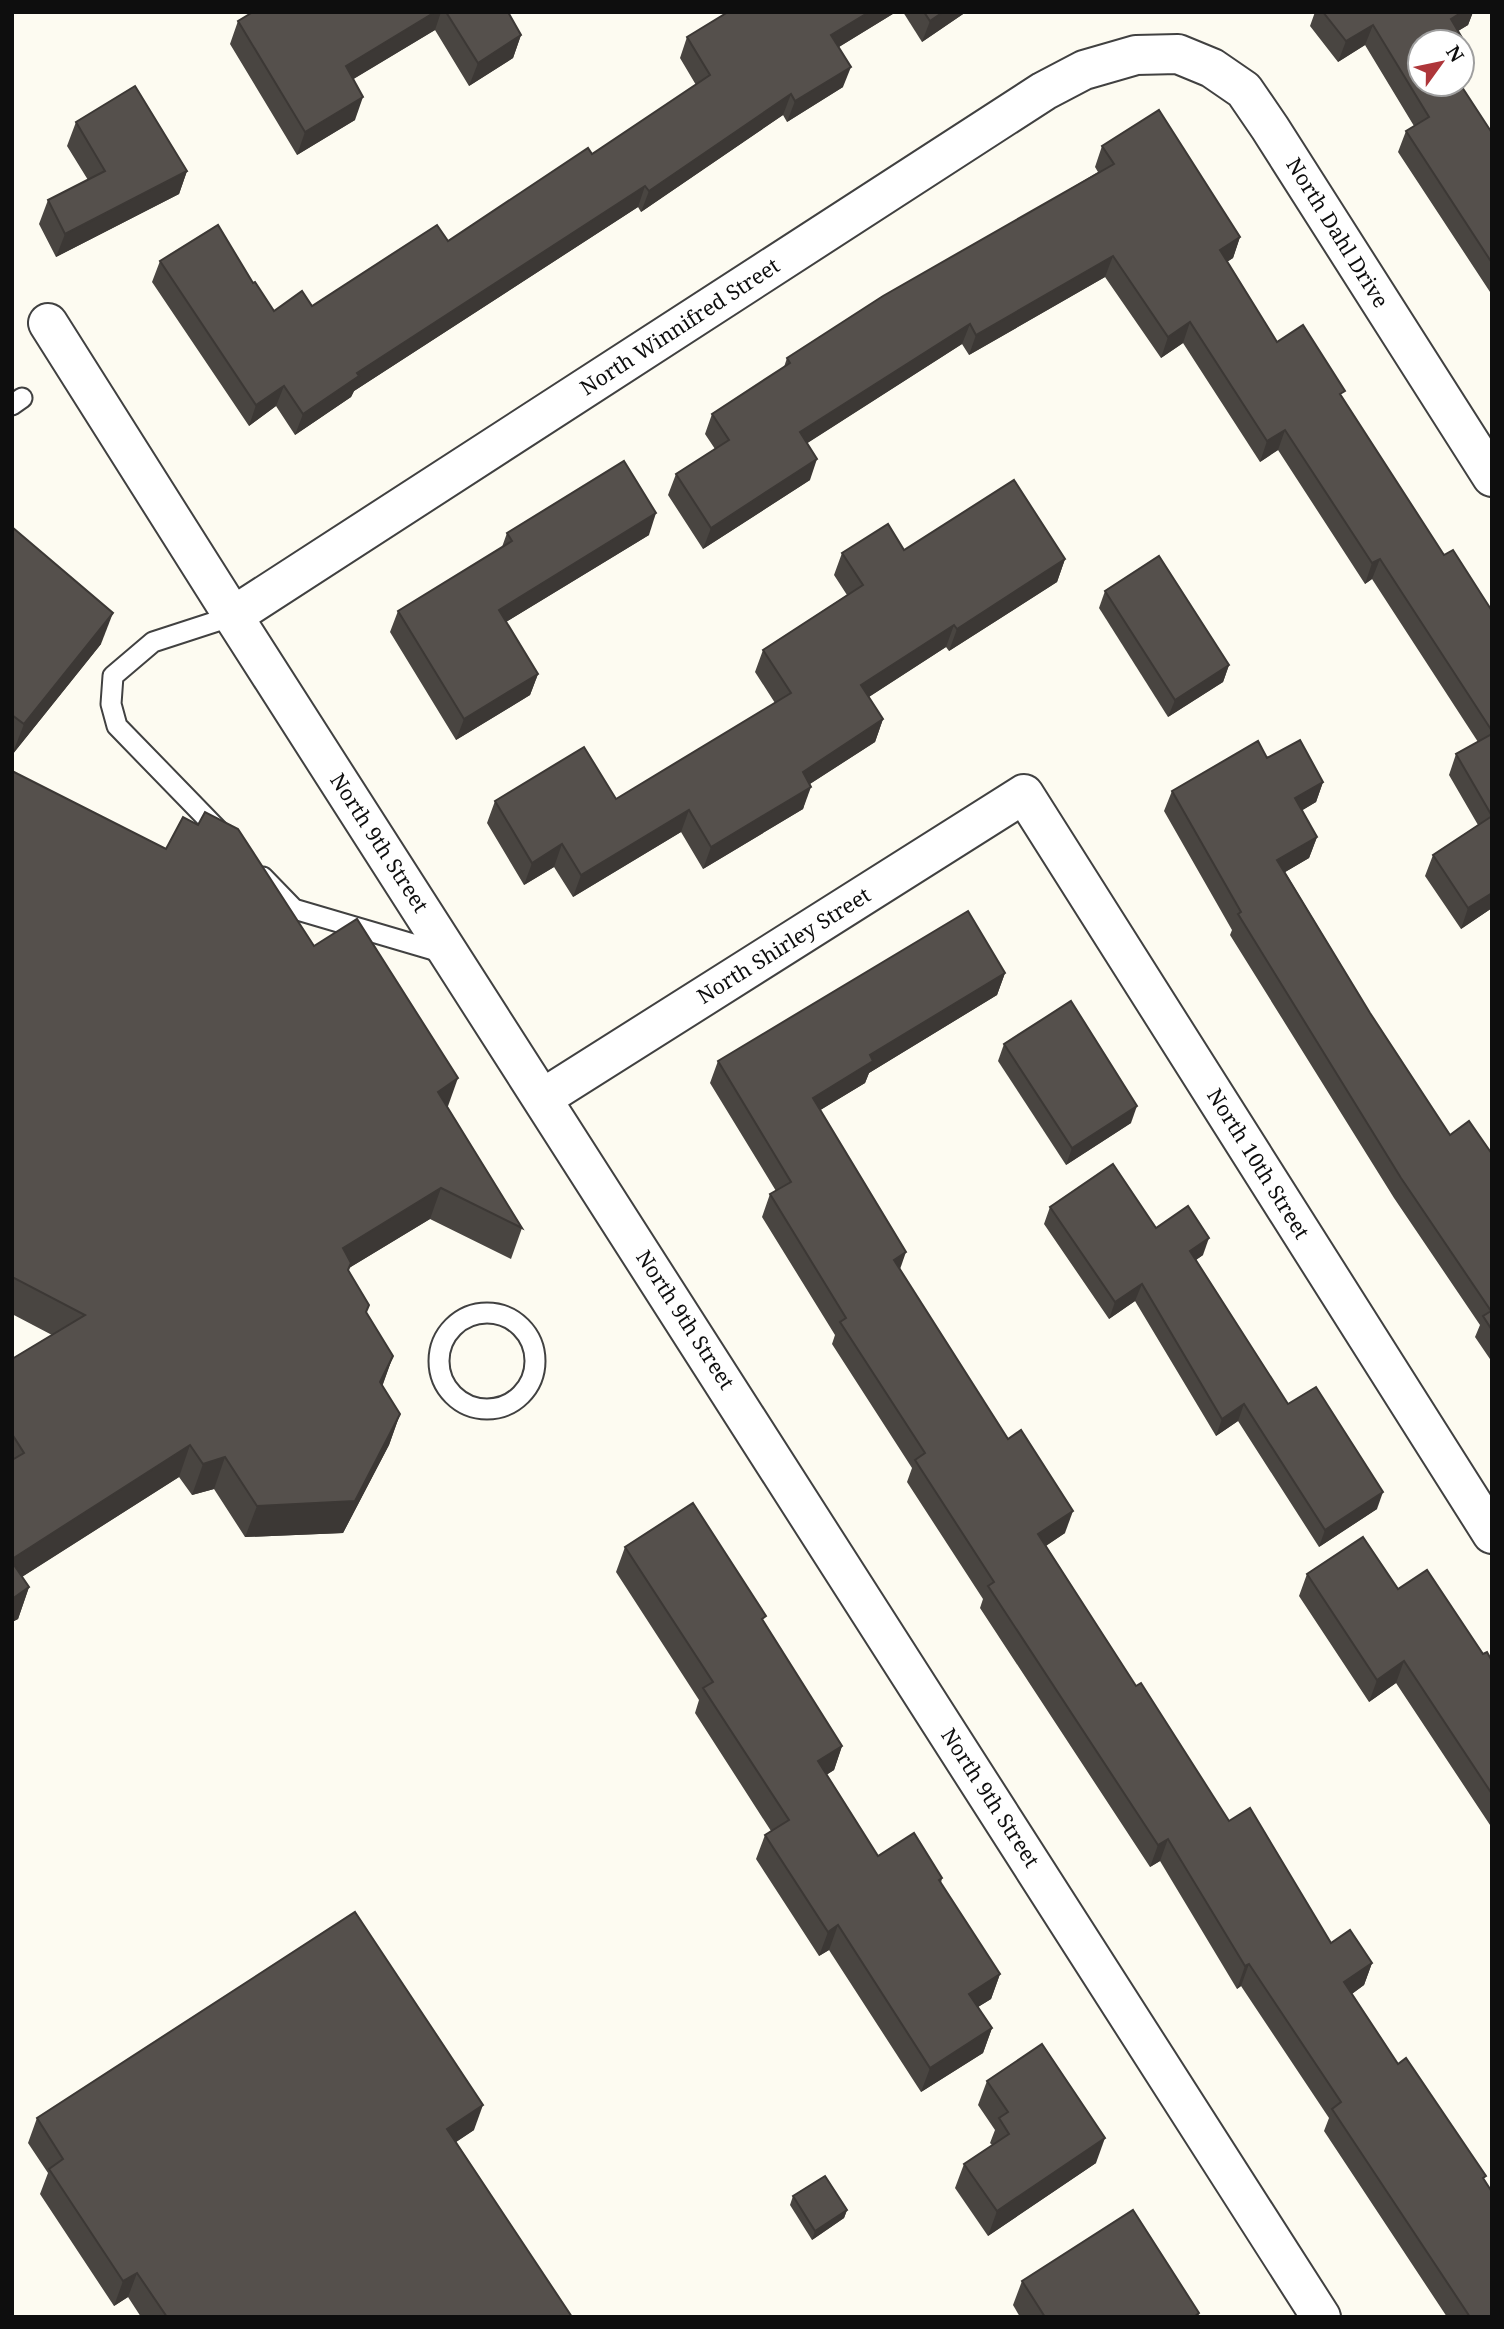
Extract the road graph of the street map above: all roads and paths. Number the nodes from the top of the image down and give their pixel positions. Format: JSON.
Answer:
{"nodes":[{"id":1,"x":1136,"y":55,"type":"joint"},
{"id":2,"x":48,"y":323,"type":"dead end"},
{"id":3,"x":1492,"y":477,"type":"edge"},
{"id":4,"x":233,"y":617,"type":"junction"},
{"id":5,"x":1024,"y":794,"type":"joint"},
{"id":6,"x":229,"y":842,"type":"edge"},
{"id":7,"x":248,"y":861,"type":"edge"},
{"id":8,"x":452,"y":956,"type":"junction"},
{"id":9,"x":543,"y":1098,"type":"junction"},
{"id":10,"x":504,"y":1407,"type":"joint"},
{"id":11,"x":1492,"y":1534,"type":"edge"},
{"id":12,"x":1321,"y":2317,"type":"edge"}],
"edges":[{"from":1,"to":3,"type":"street","name":"North Dahl Drive"},
{"from":1,"to":4,"type":"street","name":"North Winnifred Street"},
{"from":2,"to":4,"type":"street","name":"North 9th Street"},
{"from":4,"to":6,"type":"lane"},
{"from":4,"to":8,"type":"street","name":"North 9th Street"},
{"from":5,"to":9,"type":"street","name":"North Shirley Street"},
{"from":5,"to":11,"type":"street","name":"North 10th Street"},
{"from":7,"to":8,"type":"lane"},
{"from":8,"to":9,"type":"street","name":"North 9th Street"},
{"from":9,"to":12,"type":"street","name":"North 9th Street"},
{"from":10,"to":10,"type":"lane"}]}
